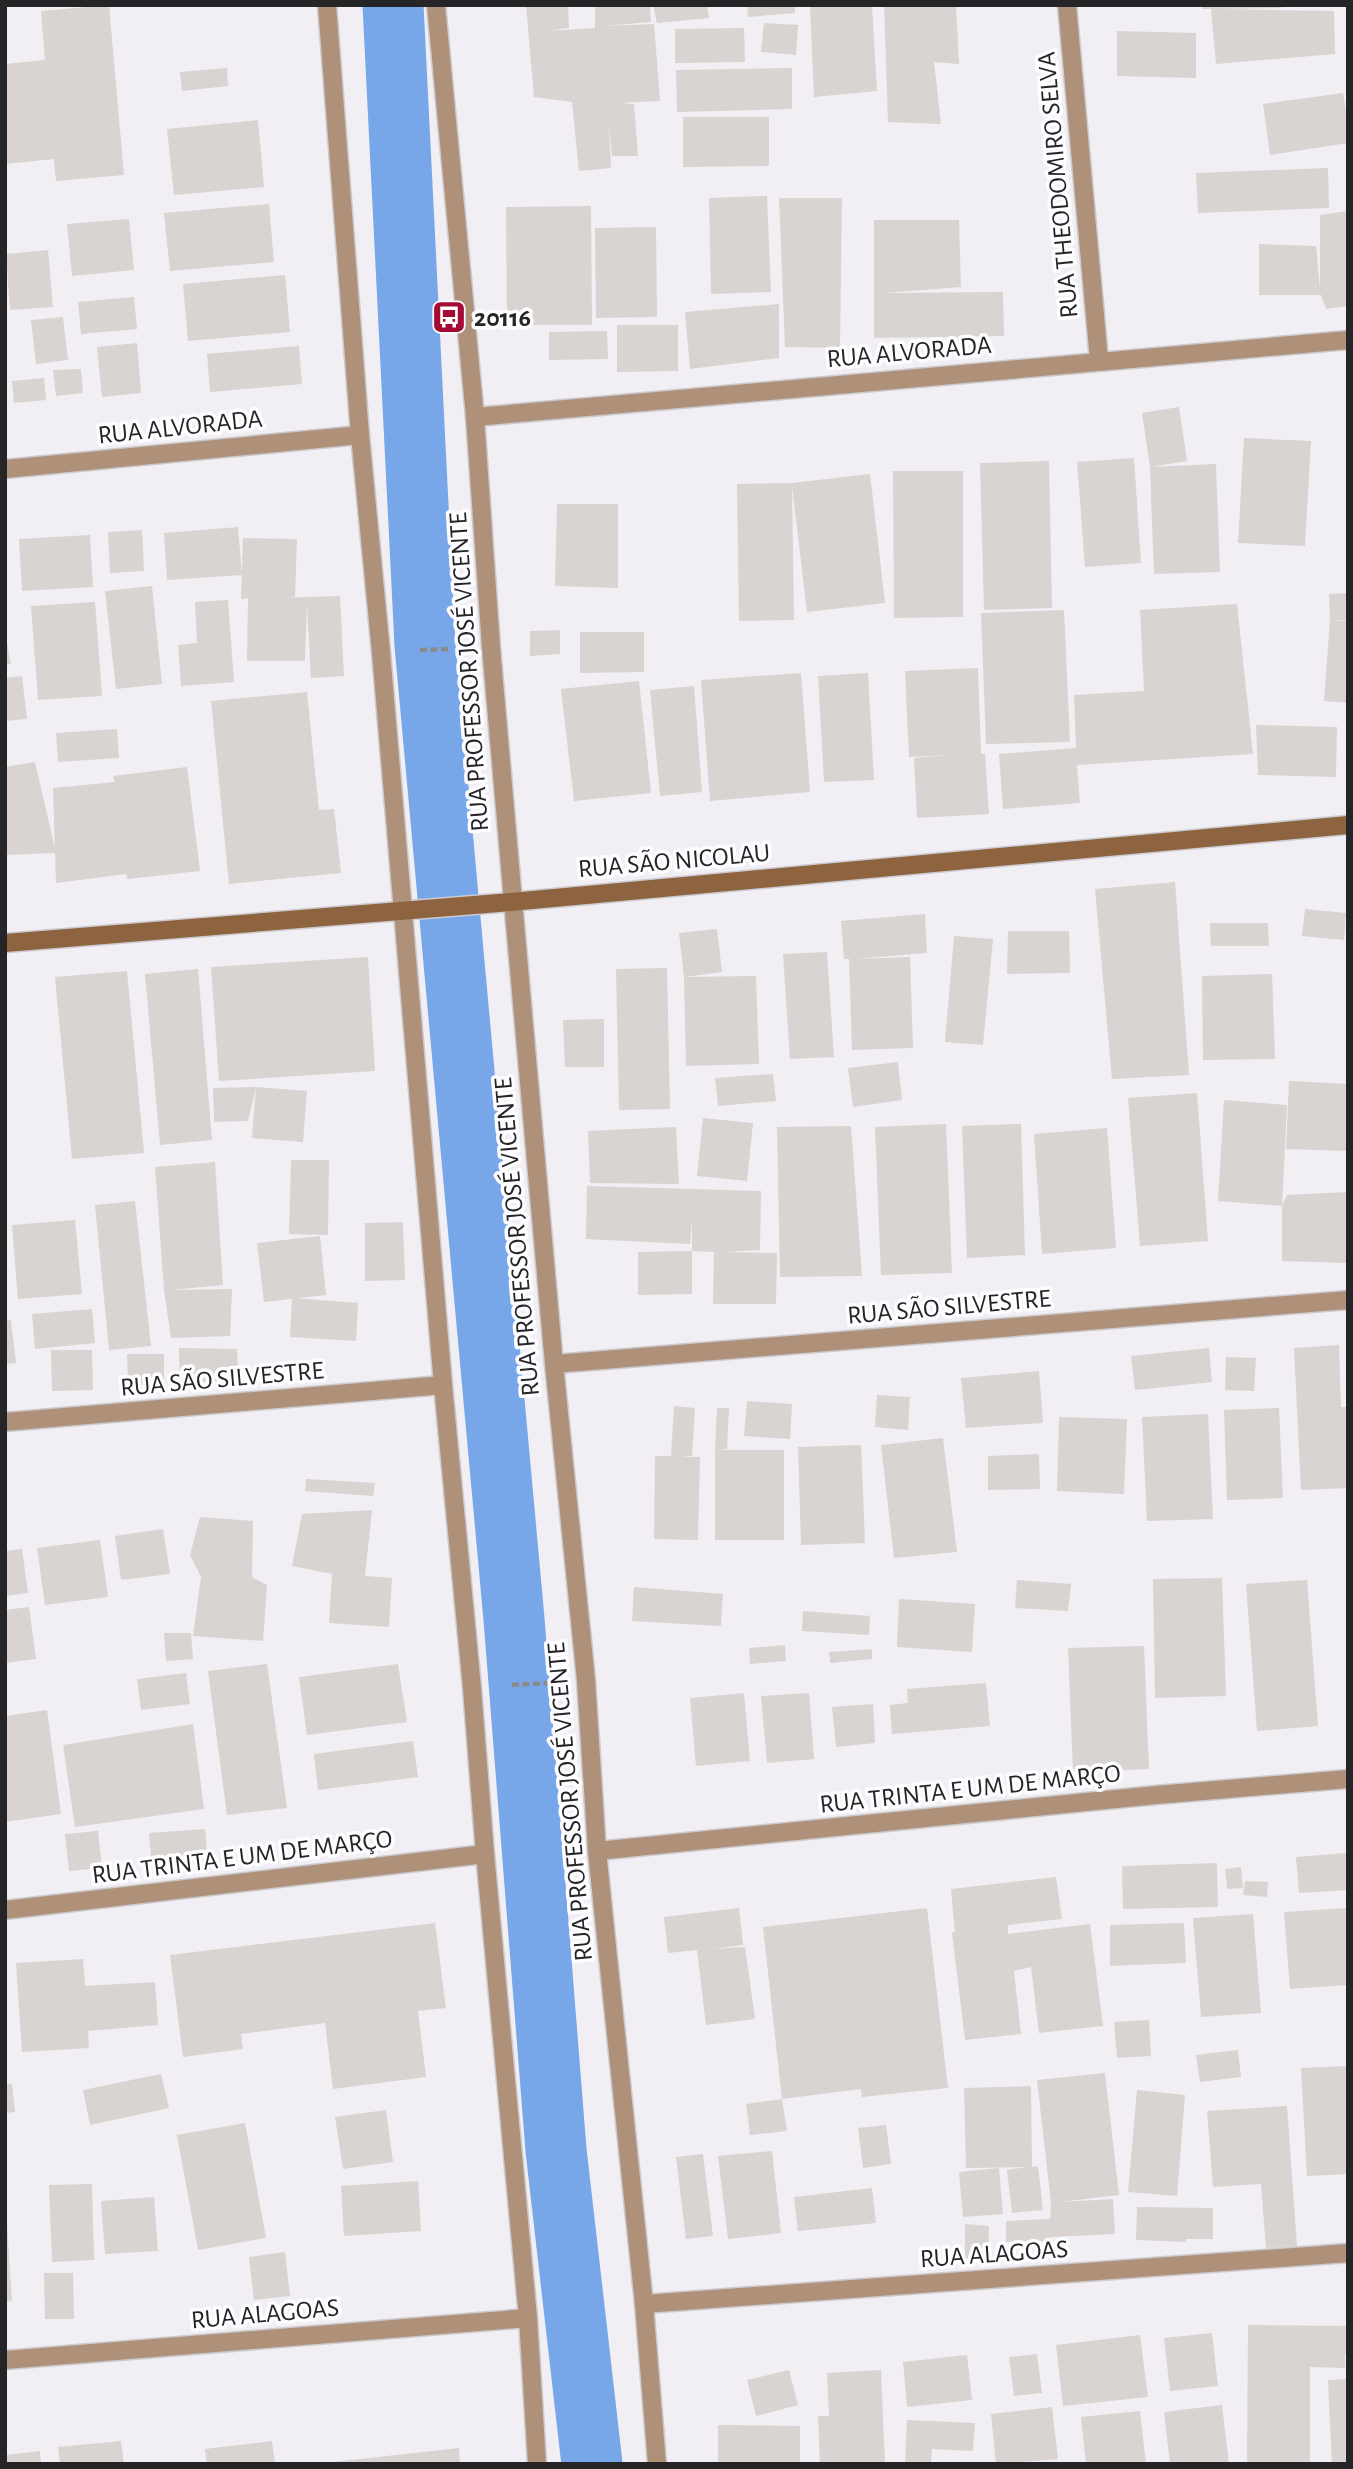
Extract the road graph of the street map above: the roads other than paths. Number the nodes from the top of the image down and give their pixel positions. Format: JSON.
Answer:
{"nodes":[{"id":1,"x":327,"y":5,"type":"edge"},
{"id":2,"x":436,"y":5,"type":"edge"},
{"id":3,"x":1067,"y":5,"type":"edge"},
{"id":4,"x":1348,"y":340,"type":"edge"},
{"id":5,"x":1099,"y":360,"type":"junction"},
{"id":6,"x":475,"y":417,"type":"junction"},
{"id":7,"x":360,"y":435,"type":"junction"},
{"id":8,"x":5,"y":469,"type":"edge"},
{"id":9,"x":1348,"y":825,"type":"edge"},
{"id":10,"x":506,"y":902,"type":"junction"},
{"id":11,"x":404,"y":910,"type":"junction"},
{"id":12,"x":5,"y":943,"type":"edge"},
{"id":13,"x":1348,"y":1300,"type":"edge"},
{"id":14,"x":554,"y":1364,"type":"junction"},
{"id":15,"x":443,"y":1385,"type":"junction"},
{"id":16,"x":5,"y":1422,"type":"edge"},
{"id":17,"x":1348,"y":1779,"type":"edge"},
{"id":18,"x":597,"y":1851,"type":"junction"},
{"id":19,"x":485,"y":1854,"type":"junction"},
{"id":20,"x":5,"y":1910,"type":"edge"},
{"id":21,"x":1348,"y":2253,"type":"edge"},
{"id":22,"x":644,"y":2304,"type":"junction"},
{"id":23,"x":528,"y":2318,"type":"junction"},
{"id":24,"x":5,"y":2360,"type":"edge"},
{"id":25,"x":537,"y":2464,"type":"edge"},
{"id":26,"x":657,"y":2464,"type":"edge"}],
"edges":[{"from":1,"to":7,"type":"street"},
{"from":2,"to":6,"type":"street","name":"RUA PROFESSOR JOSÉ VICENTE"},
{"from":3,"to":5,"type":"street","name":"RUA THEODOMIRO SELVA"},
{"from":4,"to":5,"type":"street","name":"RUA ALVORADA"},
{"from":5,"to":6,"type":"street","name":"RUA ALVORADA"},
{"from":6,"to":10,"type":"street","name":"RUA PROFESSOR JOSÉ VICENTE"},
{"from":7,"to":8,"type":"street","name":"RUA ALVORADA"},
{"from":7,"to":11,"type":"street"},
{"from":9,"to":10,"type":"main road","name":"RUA SÃO NICOLAU"},
{"from":10,"to":11,"type":"main road","name":"RUA SÃO NICOLAU"},
{"from":10,"to":14,"type":"street","name":"RUA PROFESSOR JOSÉ VICENTE"},
{"from":11,"to":12,"type":"main road","name":"RUA SÃO NICOLAU"},
{"from":11,"to":15,"type":"street"},
{"from":13,"to":14,"type":"street","name":"RUA SÃO SILVESTRE"},
{"from":14,"to":18,"type":"street","name":"RUA PROFESSOR JOSÉ VICENTE"},
{"from":15,"to":16,"type":"street","name":"RUA SÃO SILVESTRE"},
{"from":15,"to":19,"type":"street"},
{"from":17,"to":18,"type":"street","name":"RUA TRINTA E UM DE MARÇO"},
{"from":18,"to":22,"type":"street","name":"RUA PROFESSOR JOSÉ VICENTE"},
{"from":19,"to":20,"type":"street","name":"RUA TRINTA E UM DE MARÇO"},
{"from":19,"to":23,"type":"street"},
{"from":21,"to":22,"type":"street","name":"RUA ALAGOAS"},
{"from":22,"to":26,"type":"street","name":"RUA PROFESSOR JOSÉ VICENTE"},
{"from":23,"to":24,"type":"street","name":"RUA ALAGOAS"},
{"from":23,"to":25,"type":"street"}]}
